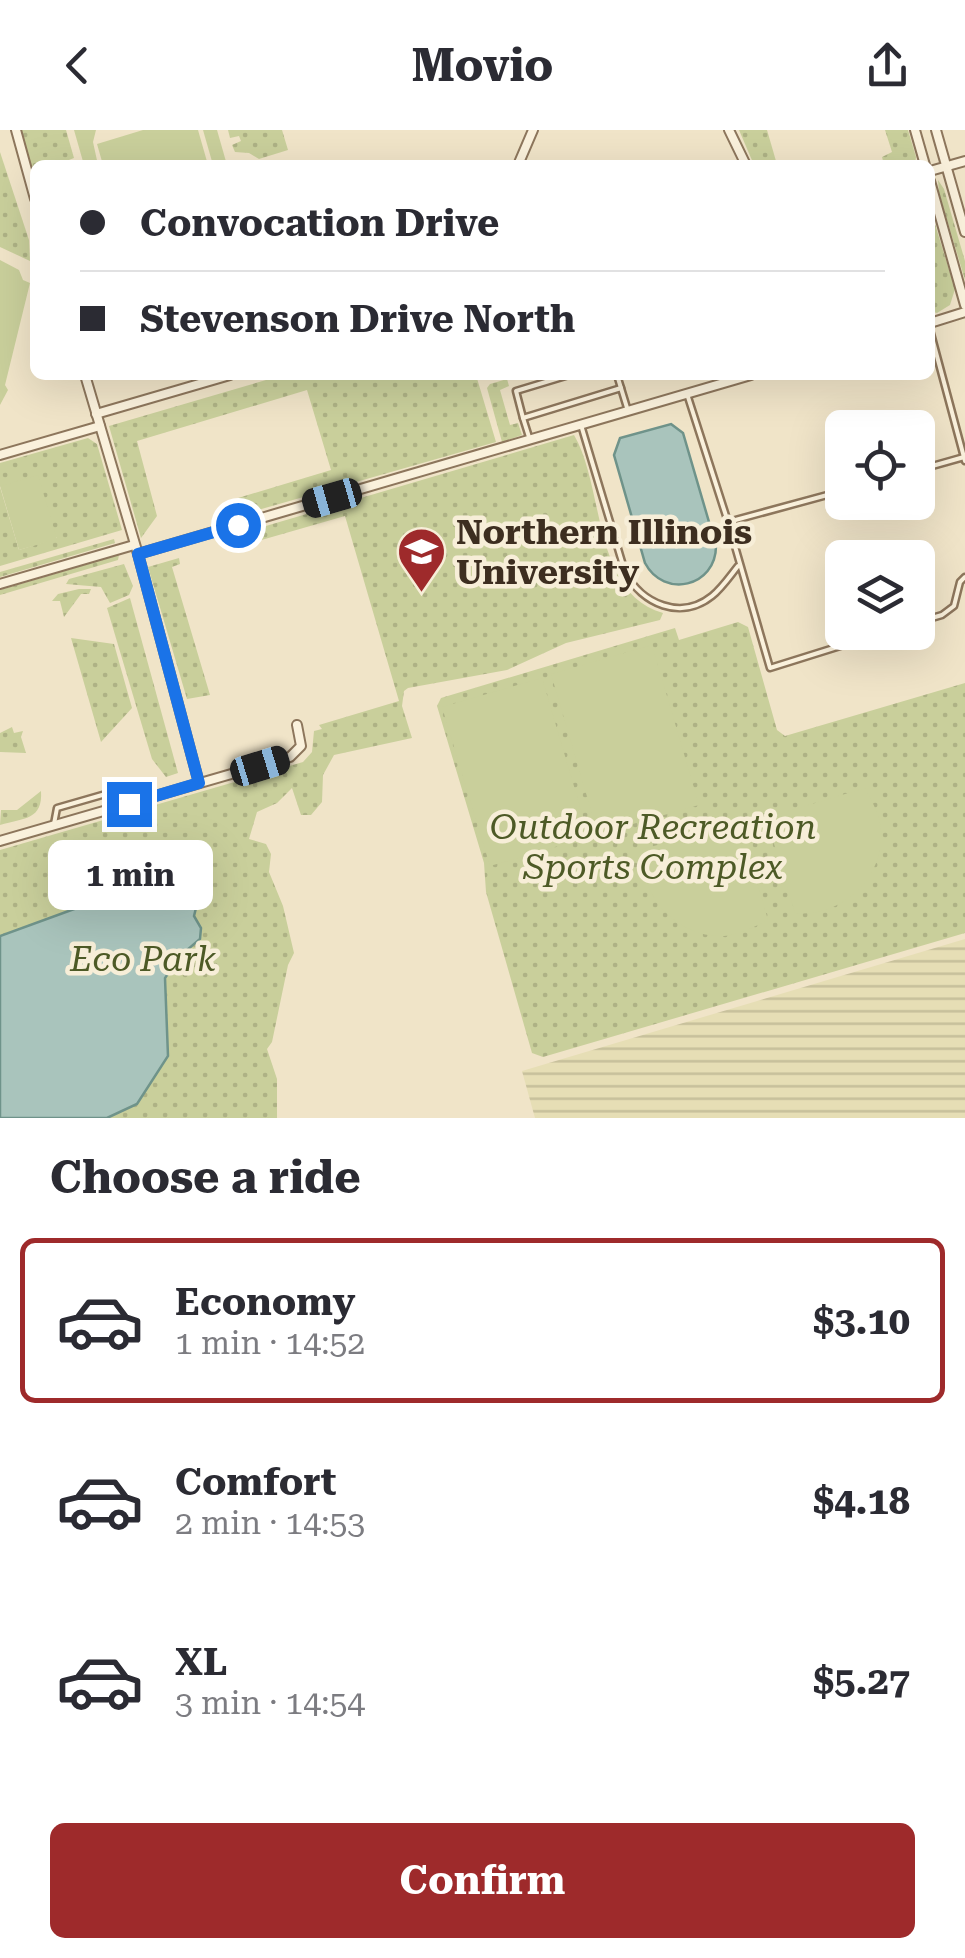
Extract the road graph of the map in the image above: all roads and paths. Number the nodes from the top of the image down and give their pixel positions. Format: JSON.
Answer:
{"nodes":[{"id":1,"x":16,"y":130,"type":"edge"},
{"id":2,"x":533,"y":130,"type":"edge"},
{"id":3,"x":729,"y":130,"type":"edge"},
{"id":4,"x":915,"y":130,"type":"edge"},
{"id":5,"x":936,"y":130,"type":"edge"},
{"id":6,"x":520,"y":160,"type":"edge"},
{"id":7,"x":744,"y":160,"type":"edge"},
{"id":8,"x":924,"y":160,"type":"edge"},
{"id":9,"x":965,"y":160,"type":"edge"},
{"id":10,"x":946,"y":166,"type":"junction"},
{"id":11,"x":935,"y":169,"type":"edge"},
{"id":12,"x":30,"y":181,"type":"edge"},
{"id":13,"x":935,"y":199,"type":"edge"},
{"id":14,"x":965,"y":232,"type":"edge"},
{"id":15,"x":965,"y":309,"type":"edge"},
{"id":16,"x":935,"y":324,"type":"edge"},
{"id":17,"x":935,"y":346,"type":"edge"},
{"id":18,"x":86,"y":380,"type":"edge"},
{"id":19,"x":213,"y":380,"type":"edge"},
{"id":20,"x":552,"y":380,"type":"edge"},
{"id":21,"x":619,"y":380,"type":"edge"},
{"id":22,"x":734,"y":380,"type":"edge"},
{"id":23,"x":621,"y":388,"type":"junction"},
{"id":24,"x":688,"y":394,"type":"junction"},
{"id":25,"x":628,"y":411,"type":"junction"},
{"id":26,"x":96,"y":414,"type":"junction"},
{"id":27,"x":523,"y":418,"type":"junction"},
{"id":28,"x":581,"y":425,"type":"junction"},
{"id":29,"x":100,"y":426,"type":"junction"},
{"id":30,"x":530,"y":440,"type":"junction"},
{"id":31,"x":0,"y":455,"type":"edge"},
{"id":32,"x":964,"y":459,"type":"edge"},
{"id":33,"x":935,"y":466,"type":"edge"},
{"id":34,"x":825,"y":496,"type":"edge"},
{"id":35,"x":728,"y":522,"type":"junction"},
{"id":36,"x":136,"y":549,"type":"junction"},
{"id":37,"x":738,"y":566,"type":"junction"},
{"id":38,"x":965,"y":577,"type":"edge"},
{"id":39,"x":0,"y":584,"type":"edge"},
{"id":40,"x":935,"y":617,"type":"edge"},
{"id":41,"x":828,"y":650,"type":"edge"},
{"id":42,"x":297,"y":725,"type":"dead end"},
{"id":43,"x":199,"y":783,"type":"junction"},
{"id":44,"x":129,"y":804,"type":"junction"},
{"id":45,"x":54,"y":825,"type":"junction"},
{"id":46,"x":0,"y":841,"type":"edge"}],
"edges":[{"from":1,"to":12,"type":"street"},
{"from":2,"to":6,"type":"street"},
{"from":3,"to":7,"type":"street"},
{"from":4,"to":8,"type":"street"},
{"from":5,"to":10,"type":"street"},
{"from":9,"to":10,"type":"street"},
{"from":10,"to":11,"type":"street"},
{"from":10,"to":14,"type":"street"},
{"from":13,"to":15,"type":"street"},
{"from":15,"to":16,"type":"street"},
{"from":17,"to":32,"type":"lane"},
{"from":18,"to":26,"type":"street"},
{"from":19,"to":26,"type":"street"},
{"from":20,"to":27,"type":"lane"},
{"from":21,"to":23,"type":"lane"},
{"from":22,"to":24,"type":"street"},
{"from":23,"to":25,"type":"lane"},
{"from":23,"to":27,"type":"lane"},
{"from":24,"to":25,"type":"street"},
{"from":24,"to":35,"type":"lane"},
{"from":25,"to":28,"type":"street"},
{"from":26,"to":29,"type":"street"},
{"from":27,"to":30,"type":"lane"},
{"from":28,"to":30,"type":"street"},
{"from":28,"to":37,"type":"lane"},
{"from":29,"to":31,"type":"street"},
{"from":29,"to":36,"type":"street"},
{"from":30,"to":36,"type":"street"},
{"from":32,"to":33,"type":"lane"},
{"from":34,"to":35,"type":"lane"},
{"from":35,"to":37,"type":"lane"},
{"from":36,"to":39,"type":"street"},
{"from":36,"to":43,"type":"street"},
{"from":37,"to":41,"type":"lane"},
{"from":38,"to":40,"type":"lane"},
{"from":42,"to":43,"type":"street"},
{"from":43,"to":44,"type":"street"},
{"from":44,"to":45,"type":"street"},
{"from":44,"to":45,"type":"lane"},
{"from":45,"to":46,"type":"street"}]}
